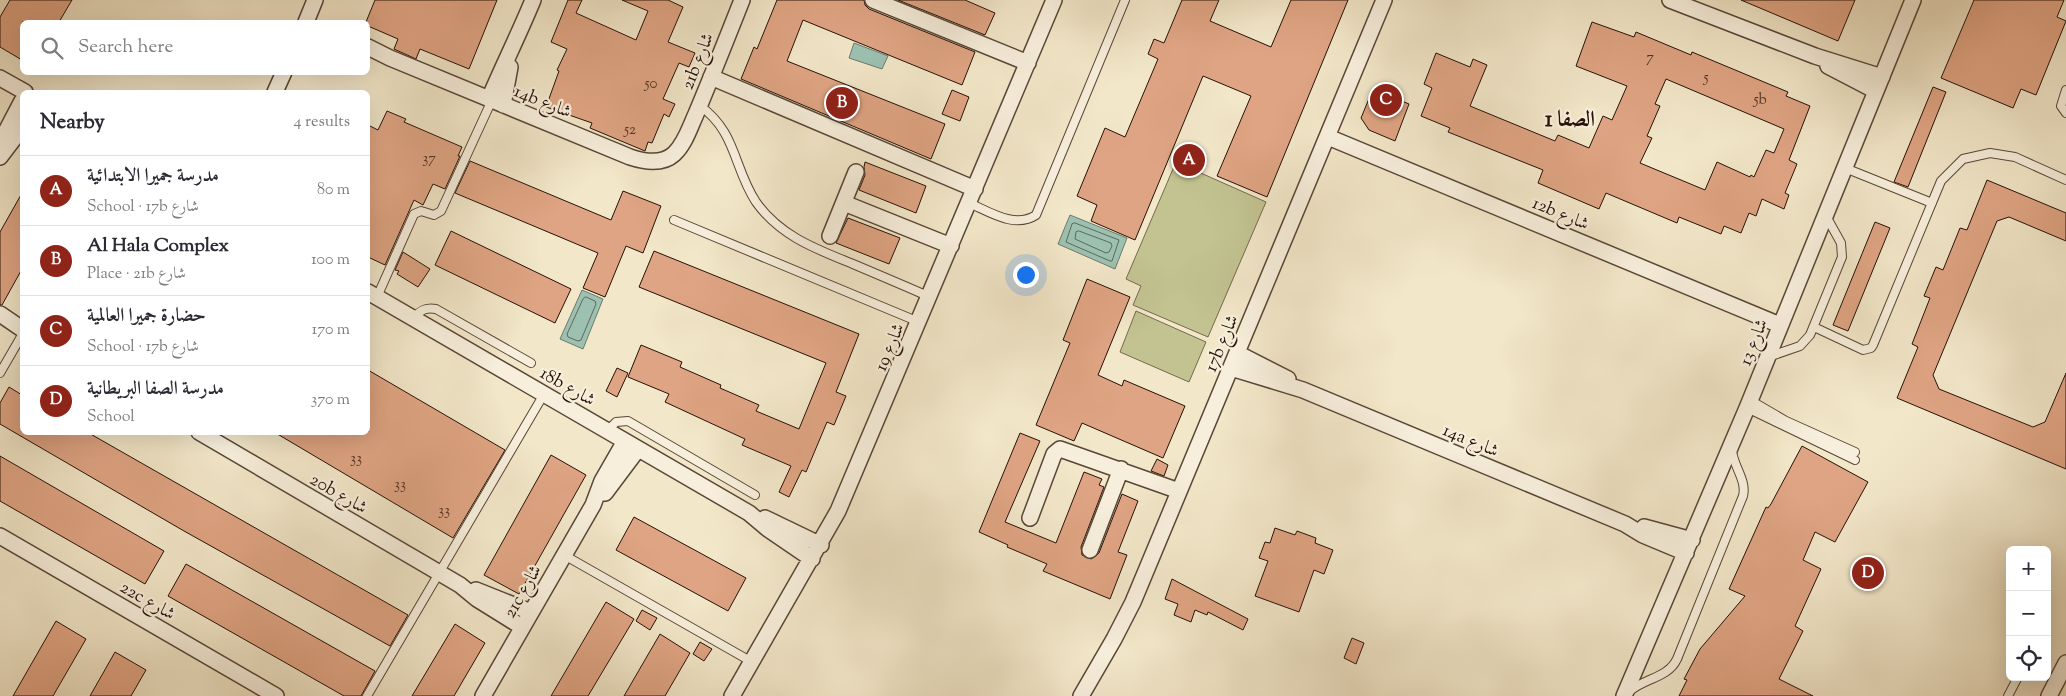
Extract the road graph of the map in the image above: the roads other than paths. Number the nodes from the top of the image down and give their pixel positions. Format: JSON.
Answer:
{"nodes":[{"id":1,"x":315,"y":0,"type":"edge"},
{"id":2,"x":533,"y":0,"type":"edge"},
{"id":3,"x":742,"y":0,"type":"edge"},
{"id":4,"x":873,"y":0,"type":"edge"},
{"id":5,"x":1054,"y":0,"type":"edge"},
{"id":6,"x":1125,"y":0,"type":"edge"},
{"id":7,"x":1384,"y":0,"type":"edge"},
{"id":8,"x":1670,"y":0,"type":"edge"},
{"id":9,"x":1913,"y":0,"type":"edge"},
{"id":10,"x":310,"y":20,"type":"edge"},
{"id":11,"x":371,"y":51,"type":"edge"},
{"id":12,"x":1815,"y":56,"type":"junction"},
{"id":13,"x":1028,"y":63,"type":"junction"},
{"id":14,"x":283,"y":75,"type":"edge"},
{"id":15,"x":711,"y":77,"type":"junction"},
{"id":16,"x":1882,"y":77,"type":"junction"},
{"id":17,"x":0,"y":78,"type":"edge"},
{"id":18,"x":21,"y":90,"type":"edge"},
{"id":19,"x":276,"y":90,"type":"edge"},
{"id":20,"x":2066,"y":90,"type":"edge"},
{"id":21,"x":1876,"y":91,"type":"junction"},
{"id":22,"x":494,"y":101,"type":"junction"},
{"id":23,"x":20,"y":105,"type":"edge"},
{"id":24,"x":700,"y":105,"type":"junction"},
{"id":25,"x":2066,"y":113,"type":"edge"},
{"id":26,"x":20,"y":131,"type":"edge"},
{"id":27,"x":686,"y":136,"type":"joint"},
{"id":28,"x":1328,"y":136,"type":"junction"},
{"id":29,"x":0,"y":143,"type":"edge"},
{"id":30,"x":0,"y":157,"type":"edge"},
{"id":31,"x":1845,"y":168,"type":"junction"},
{"id":32,"x":856,"y":172,"type":"dead end"},
{"id":33,"x":2066,"y":180,"type":"edge"},
{"id":34,"x":975,"y":189,"type":"junction"},
{"id":35,"x":844,"y":203,"type":"junction"},
{"id":36,"x":1932,"y":203,"type":"junction"},
{"id":37,"x":969,"y":204,"type":"junction"},
{"id":38,"x":1825,"y":216,"type":"junction"},
{"id":39,"x":674,"y":220,"type":"dead end"},
{"id":40,"x":830,"y":236,"type":"dead end"},
{"id":41,"x":951,"y":246,"type":"junction"},
{"id":42,"x":372,"y":294,"type":"edge"},
{"id":43,"x":930,"y":297,"type":"junction"},
{"id":44,"x":3,"y":318,"type":"edge"},
{"id":45,"x":414,"y":318,"type":"junction"},
{"id":46,"x":920,"y":322,"type":"junction"},
{"id":47,"x":1780,"y":325,"type":"junction"},
{"id":48,"x":1814,"y":327,"type":"junction"},
{"id":49,"x":20,"y":328,"type":"edge"},
{"id":50,"x":20,"y":338,"type":"edge"},
{"id":51,"x":1237,"y":353,"type":"junction"},
{"id":52,"x":1767,"y":359,"type":"junction"},
{"id":53,"x":531,"y":363,"type":"dead end"},
{"id":54,"x":1231,"y":368,"type":"junction"},
{"id":55,"x":0,"y":373,"type":"edge"},
{"id":56,"x":1303,"y":390,"type":"junction"},
{"id":57,"x":544,"y":394,"type":"junction"},
{"id":58,"x":1748,"y":404,"type":"junction"},
{"id":59,"x":607,"y":431,"type":"junction"},
{"id":60,"x":204,"y":435,"type":"edge"},
{"id":61,"x":625,"y":441,"type":"junction"},
{"id":62,"x":1731,"y":446,"type":"junction"},
{"id":63,"x":638,"y":449,"type":"junction"},
{"id":64,"x":1855,"y":456,"type":"dead end"},
{"id":65,"x":1121,"y":469,"type":"junction"},
{"id":66,"x":1179,"y":491,"type":"junction"},
{"id":67,"x":754,"y":495,"type":"dead end"},
{"id":68,"x":593,"y":505,"type":"junction"},
{"id":69,"x":750,"y":514,"type":"junction"},
{"id":70,"x":1030,"y":518,"type":"dead end"},
{"id":71,"x":0,"y":536,"type":"edge"},
{"id":72,"x":821,"y":545,"type":"junction"},
{"id":73,"x":1689,"y":547,"type":"junction"},
{"id":74,"x":1090,"y":550,"type":"dead end"},
{"id":75,"x":564,"y":555,"type":"junction"},
{"id":76,"x":812,"y":559,"type":"junction"},
{"id":77,"x":440,"y":573,"type":"junction"},
{"id":78,"x":460,"y":585,"type":"junction"},
{"id":79,"x":531,"y":612,"type":"junction"},
{"id":80,"x":522,"y":627,"type":"junction"},
{"id":81,"x":752,"y":662,"type":"junction"},
{"id":82,"x":2066,"y":663,"type":"edge"},
{"id":83,"x":2016,"y":681,"type":"edge"},
{"id":84,"x":276,"y":696,"type":"edge"},
{"id":85,"x":368,"y":696,"type":"edge"},
{"id":86,"x":483,"y":696,"type":"edge"},
{"id":87,"x":732,"y":696,"type":"edge"},
{"id":88,"x":1081,"y":696,"type":"edge"},
{"id":89,"x":1624,"y":696,"type":"edge"},
{"id":90,"x":2008,"y":696,"type":"edge"},
{"id":91,"x":2049,"y":696,"type":"edge"}],
"edges":[{"from":1,"to":10,"type":"street"},
{"from":2,"to":22,"type":"street"},
{"from":3,"to":15,"type":"street","name":"21b شارع"},
{"from":4,"to":13,"type":"street"},
{"from":5,"to":13,"type":"street","name":"شارع 19"},
{"from":6,"to":37,"type":"lane"},
{"from":7,"to":28,"type":"street","name":"17b شارع"},
{"from":8,"to":12,"type":"street"},
{"from":9,"to":16,"type":"street","name":"شارع 13"},
{"from":11,"to":22,"type":"street","name":"14b شارع"},
{"from":12,"to":16,"type":"street"},
{"from":12,"to":21,"type":"street"},
{"from":13,"to":34,"type":"street","name":"شارع 19"},
{"from":14,"to":19,"type":"street"},
{"from":15,"to":24,"type":"street","name":"21b شارع"},
{"from":15,"to":34,"type":"street"},
{"from":16,"to":21,"type":"street","name":"شارع 13"},
{"from":17,"to":18,"type":"street"},
{"from":20,"to":25,"type":"lane"},
{"from":21,"to":31,"type":"street","name":"شارع 13"},
{"from":22,"to":27,"type":"street","name":"14b شارع"},
{"from":22,"to":42,"type":"lane"},
{"from":23,"to":29,"type":"street"},
{"from":24,"to":27,"type":"street","name":"21b شارع"},
{"from":24,"to":43,"type":"lane"},
{"from":26,"to":30,"type":"street"},
{"from":28,"to":47,"type":"street","name":"12b شارع"},
{"from":28,"to":51,"type":"street","name":"17b شارع"},
{"from":31,"to":36,"type":"lane"},
{"from":31,"to":38,"type":"street","name":"شارع 13"},
{"from":32,"to":35,"type":"street"},
{"from":33,"to":36,"type":"lane"},
{"from":34,"to":37,"type":"street","name":"شارع 19"},
{"from":35,"to":40,"type":"street"},
{"from":35,"to":41,"type":"street"},
{"from":36,"to":48,"type":"lane"},
{"from":37,"to":41,"type":"street","name":"شارع 19"},
{"from":38,"to":47,"type":"street","name":"شارع 13"},
{"from":38,"to":48,"type":"lane"},
{"from":39,"to":46,"type":"lane"},
{"from":41,"to":43,"type":"street","name":"شارع 19"},
{"from":42,"to":45,"type":"street","name":"18b شارع"},
{"from":43,"to":46,"type":"street","name":"شارع 19"},
{"from":44,"to":49,"type":"street"},
{"from":45,"to":53,"type":"lane"},
{"from":45,"to":57,"type":"street","name":"18b شارع"},
{"from":46,"to":72,"type":"street","name":"شارع 19"},
{"from":47,"to":52,"type":"street","name":"شارع 13"},
{"from":48,"to":52,"type":"lane"},
{"from":50,"to":55,"type":"lane"},
{"from":51,"to":54,"type":"street","name":"17b شارع"},
{"from":51,"to":56,"type":"street","name":"14a شارع"},
{"from":52,"to":58,"type":"street","name":"شارع 13"},
{"from":54,"to":56,"type":"street","name":"14a شارع"},
{"from":54,"to":66,"type":"street","name":"17b شارع"},
{"from":56,"to":73,"type":"street","name":"14a شارع"},
{"from":57,"to":59,"type":"street","name":"18b شارع"},
{"from":57,"to":77,"type":"lane"},
{"from":58,"to":62,"type":"street","name":"شارع 13"},
{"from":58,"to":64,"type":"lane"},
{"from":59,"to":61,"type":"street","name":"18b شارع"},
{"from":59,"to":67,"type":"lane"},
{"from":60,"to":77,"type":"street","name":"20b شارع"},
{"from":61,"to":63,"type":"street","name":"18b شارع"},
{"from":61,"to":68,"type":"street","name":"21c شارع"},
{"from":62,"to":73,"type":"street","name":"شارع 13"},
{"from":62,"to":89,"type":"lane"},
{"from":63,"to":68,"type":"street","name":"21c شارع"},
{"from":63,"to":69,"type":"street","name":"18b شارع"},
{"from":65,"to":66,"type":"street"},
{"from":65,"to":70,"type":"street"},
{"from":65,"to":74,"type":"street"},
{"from":66,"to":88,"type":"street","name":"17b شارع"},
{"from":68,"to":75,"type":"street","name":"21c شارع"},
{"from":69,"to":72,"type":"street","name":"18b شارع"},
{"from":69,"to":76,"type":"street","name":"18b شارع"},
{"from":71,"to":84,"type":"street","name":"22c شارع"},
{"from":72,"to":76,"type":"street","name":"شارع 19"},
{"from":73,"to":89,"type":"street","name":"شارع 13"},
{"from":75,"to":79,"type":"street","name":"21c شارع"},
{"from":75,"to":81,"type":"lane"},
{"from":76,"to":81,"type":"street","name":"شارع 19"},
{"from":77,"to":78,"type":"street","name":"20b شارع"},
{"from":77,"to":85,"type":"lane"},
{"from":78,"to":79,"type":"street","name":"20b شارع"},
{"from":78,"to":80,"type":"street","name":"20b شارع"},
{"from":79,"to":80,"type":"street","name":"21c شارع"},
{"from":80,"to":86,"type":"street","name":"21c شارع"},
{"from":81,"to":87,"type":"street","name":"شارع 19"},
{"from":82,"to":91,"type":"street"},
{"from":83,"to":90,"type":"lane"}]}
